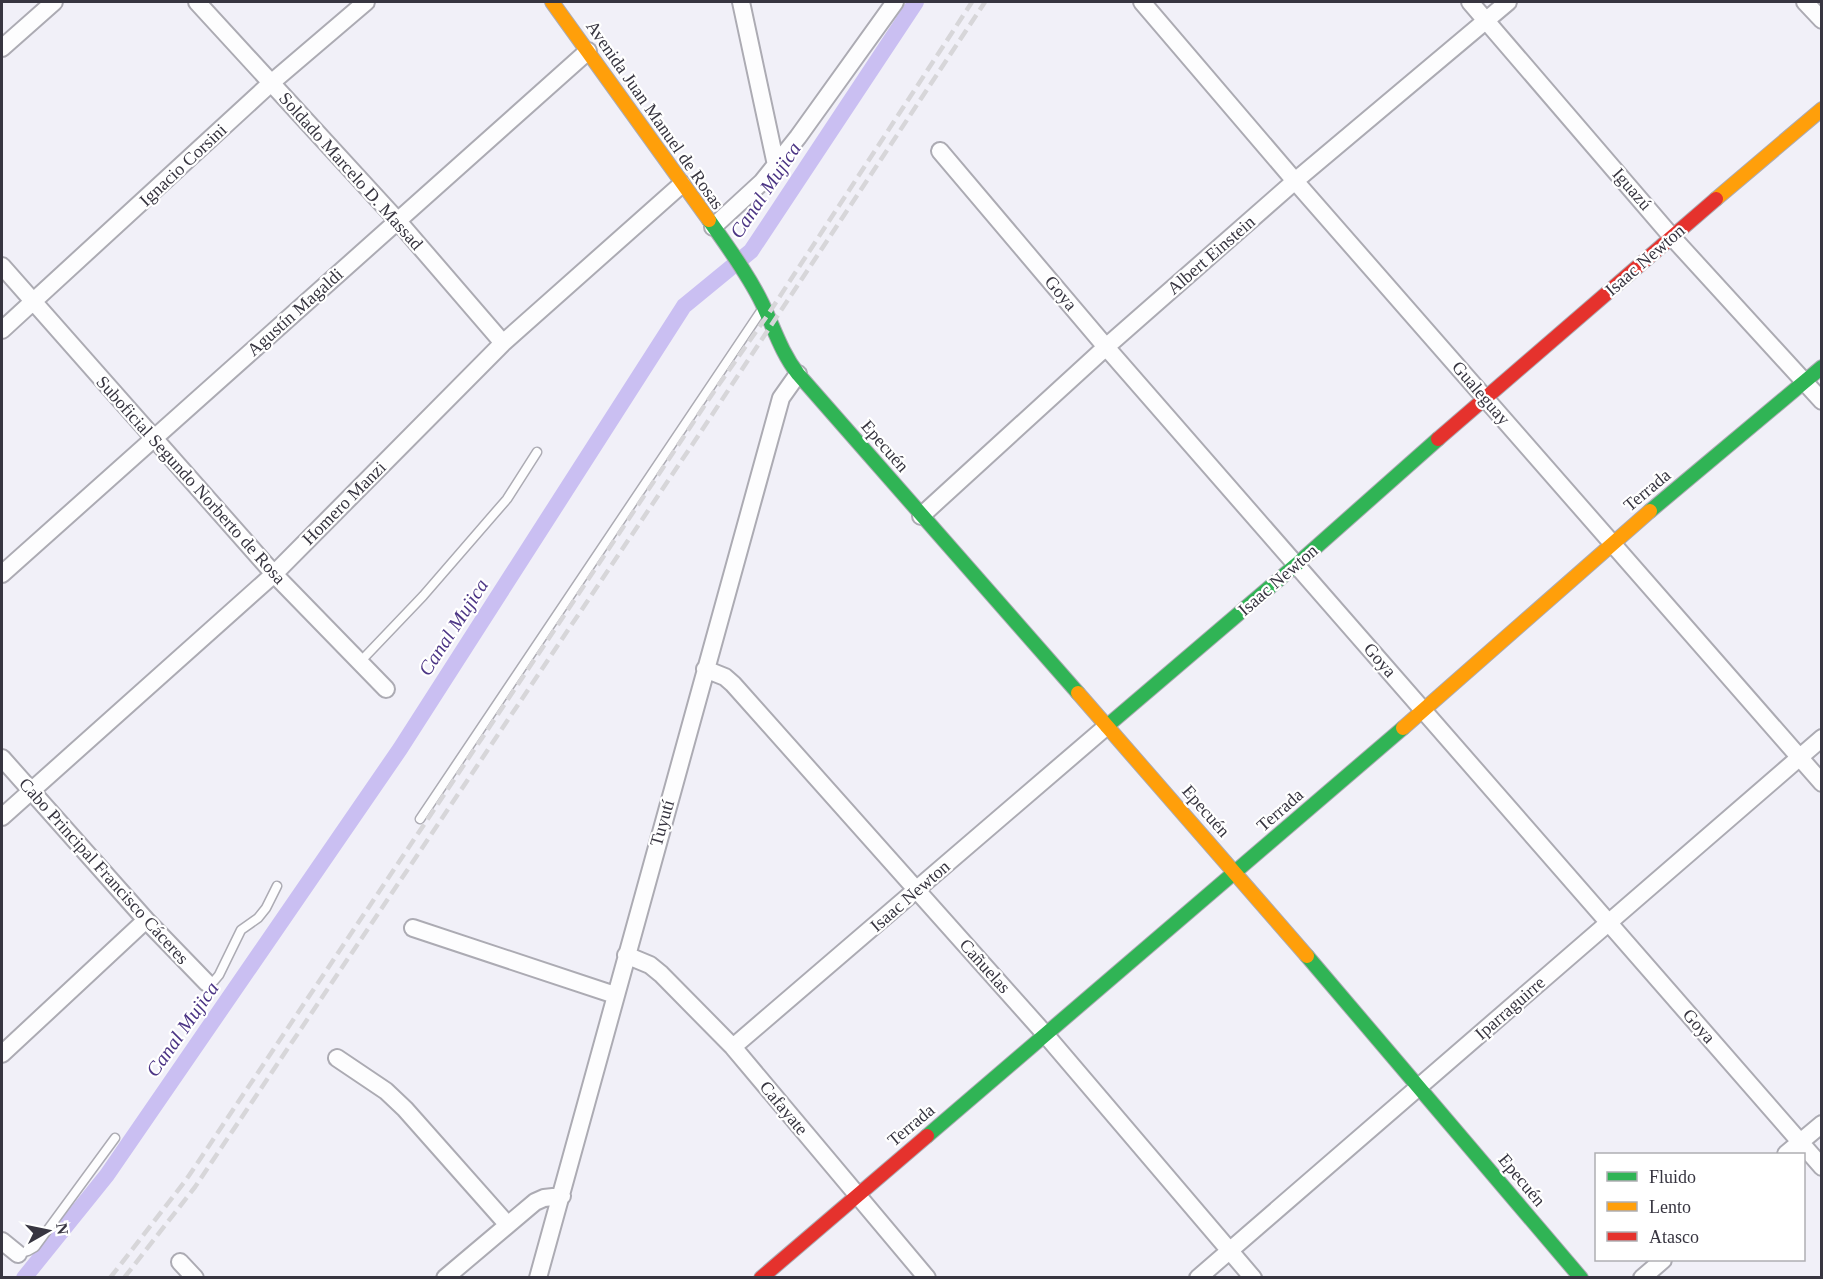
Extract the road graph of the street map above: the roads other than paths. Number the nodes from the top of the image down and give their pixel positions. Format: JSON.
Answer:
{"nodes":[{"id":1,"x":54,"y":2,"type":"edge"},
{"id":2,"x":197,"y":2,"type":"edge"},
{"id":3,"x":366,"y":2,"type":"edge"},
{"id":4,"x":552,"y":2,"type":"edge"},
{"id":5,"x":741,"y":2,"type":"edge"},
{"id":6,"x":895,"y":2,"type":"edge"},
{"id":7,"x":1142,"y":2,"type":"edge"},
{"id":8,"x":1470,"y":2,"type":"edge"},
{"id":9,"x":1508,"y":2,"type":"edge"},
{"id":10,"x":1805,"y":2,"type":"edge"},
{"id":11,"x":1486,"y":20,"type":"junction"},
{"id":12,"x":1821,"y":20,"type":"edge"},
{"id":13,"x":2,"y":48,"type":"edge"},
{"id":14,"x":588,"y":51,"type":"junction"},
{"id":15,"x":272,"y":83,"type":"junction"},
{"id":16,"x":1821,"y":109,"type":"edge"},
{"id":17,"x":940,"y":151,"type":"dead end"},
{"id":18,"x":776,"y":165,"type":"junction"},
{"id":19,"x":1295,"y":181,"type":"junction"},
{"id":20,"x":682,"y":184,"type":"junction"},
{"id":21,"x":397,"y":220,"type":"junction"},
{"id":22,"x":713,"y":227,"type":"junction"},
{"id":23,"x":1672,"y":237,"type":"junction"},
{"id":24,"x":2,"y":266,"type":"edge"},
{"id":25,"x":33,"y":302,"type":"junction"},
{"id":26,"x":764,"y":309,"type":"junction"},
{"id":27,"x":2,"y":330,"type":"edge"},
{"id":28,"x":503,"y":343,"type":"junction"},
{"id":29,"x":1107,"y":347,"type":"junction"},
{"id":30,"x":1821,"y":367,"type":"edge"},
{"id":31,"x":798,"y":374,"type":"junction"},
{"id":32,"x":1804,"y":382,"type":"junction"},
{"id":33,"x":1485,"y":398,"type":"junction"},
{"id":34,"x":1821,"y":401,"type":"edge"},
{"id":35,"x":152,"y":439,"type":"junction"},
{"id":36,"x":537,"y":452,"type":"dead end"},
{"id":37,"x":921,"y":516,"type":"junction"},
{"id":38,"x":1612,"y":543,"type":"junction"},
{"id":39,"x":1297,"y":564,"type":"junction"},
{"id":40,"x":2,"y":574,"type":"edge"},
{"id":41,"x":274,"y":574,"type":"junction"},
{"id":42,"x":359,"y":663,"type":"junction"},
{"id":43,"x":705,"y":669,"type":"junction"},
{"id":44,"x":386,"y":690,"type":"dead end"},
{"id":45,"x":1424,"y":710,"type":"junction"},
{"id":46,"x":1107,"y":726,"type":"junction"},
{"id":47,"x":1821,"y":738,"type":"edge"},
{"id":48,"x":2,"y":758,"type":"edge"},
{"id":49,"x":1800,"y":758,"type":"junction"},
{"id":50,"x":1821,"y":783,"type":"edge"},
{"id":51,"x":32,"y":791,"type":"junction"},
{"id":52,"x":2,"y":817,"type":"edge"},
{"id":53,"x":420,"y":819,"type":"dead end"},
{"id":54,"x":1236,"y":872,"type":"junction"},
{"id":55,"x":277,"y":886,"type":"dead end"},
{"id":56,"x":918,"y":890,"type":"junction"},
{"id":57,"x":146,"y":920,"type":"junction"},
{"id":58,"x":1609,"y":922,"type":"junction"},
{"id":59,"x":413,"y":928,"type":"dead end"},
{"id":60,"x":626,"y":955,"type":"junction"},
{"id":61,"x":207,"y":983,"type":"joint"},
{"id":62,"x":615,"y":995,"type":"junction"},
{"id":63,"x":1045,"y":1034,"type":"junction"},
{"id":64,"x":733,"y":1047,"type":"junction"},
{"id":65,"x":2,"y":1054,"type":"edge"},
{"id":66,"x":337,"y":1058,"type":"dead end"},
{"id":67,"x":1418,"y":1086,"type":"junction"},
{"id":68,"x":1821,"y":1124,"type":"edge"},
{"id":69,"x":115,"y":1138,"type":"dead end"},
{"id":70,"x":1800,"y":1143,"type":"junction"},
{"id":71,"x":1788,"y":1153,"type":"edge"},
{"id":72,"x":1821,"y":1167,"type":"edge"},
{"id":73,"x":856,"y":1195,"type":"junction"},
{"id":74,"x":562,"y":1196,"type":"junction"},
{"id":75,"x":507,"y":1224,"type":"junction"},
{"id":76,"x":2,"y":1241,"type":"edge"},
{"id":77,"x":1229,"y":1251,"type":"junction"},
{"id":78,"x":18,"y":1254,"type":"joint"},
{"id":79,"x":1662,"y":1261,"type":"edge"},
{"id":80,"x":180,"y":1262,"type":"dead end"},
{"id":81,"x":195,"y":1278,"type":"edge"},
{"id":82,"x":445,"y":1278,"type":"edge"},
{"id":83,"x":538,"y":1278,"type":"edge"},
{"id":84,"x":761,"y":1278,"type":"edge"},
{"id":85,"x":927,"y":1278,"type":"edge"},
{"id":86,"x":1198,"y":1278,"type":"edge"},
{"id":87,"x":1252,"y":1278,"type":"edge"},
{"id":88,"x":1581,"y":1278,"type":"edge"},
{"id":89,"x":1642,"y":1278,"type":"edge"}],
"edges":[{"from":1,"to":13,"type":"street"},
{"from":2,"to":15,"type":"street","name":"Soldado Marcelo D. Massad"},
{"from":3,"to":15,"type":"street","name":"Ignacio Corsini"},
{"from":4,"to":14,"type":"street","name":"Avenida Juan Manuel de Rosas"},
{"from":5,"to":18,"type":"street"},
{"from":6,"to":18,"type":"street"},
{"from":7,"to":19,"type":"street","name":"Gualeguay"},
{"from":8,"to":11,"type":"street","name":"Iguazú"},
{"from":9,"to":11,"type":"street","name":"Albert Einstein"},
{"from":10,"to":12,"type":"street"},
{"from":11,"to":19,"type":"street","name":"Albert Einstein"},
{"from":11,"to":23,"type":"street","name":"Iguazú"},
{"from":14,"to":20,"type":"street","name":"Avenida Juan Manuel de Rosas"},
{"from":14,"to":21,"type":"street","name":"Agustín Magaldi"},
{"from":15,"to":21,"type":"street","name":"Soldado Marcelo D. Massad"},
{"from":15,"to":25,"type":"street","name":"Ignacio Corsini"},
{"from":16,"to":23,"type":"street","name":"Isaac Newton"},
{"from":17,"to":29,"type":"street","name":"Goya"},
{"from":18,"to":22,"type":"street"},
{"from":19,"to":29,"type":"street","name":"Albert Einstein"},
{"from":19,"to":33,"type":"street","name":"Gualeguay"},
{"from":20,"to":22,"type":"street","name":"Avenida Juan Manuel de Rosas"},
{"from":20,"to":28,"type":"street","name":"Homero Manzi"},
{"from":21,"to":28,"type":"street","name":"Soldado Marcelo D. Massad"},
{"from":21,"to":35,"type":"street","name":"Agustín Magaldi"},
{"from":22,"to":26,"type":"street","name":"Avenida Juan Manuel de Rosas"},
{"from":23,"to":32,"type":"street","name":"Iguazú"},
{"from":23,"to":33,"type":"street","name":"Isaac Newton"},
{"from":24,"to":25,"type":"street","name":"Suboficial Segundo Norberto de Rosa"},
{"from":25,"to":27,"type":"street","name":"Ignacio Corsini"},
{"from":25,"to":35,"type":"street","name":"Suboficial Segundo Norberto de Rosa"},
{"from":26,"to":31,"type":"street","name":"Avenida Juan Manuel de Rosas"},
{"from":26,"to":53,"type":"lane"},
{"from":28,"to":41,"type":"street","name":"Homero Manzi"},
{"from":29,"to":37,"type":"street","name":"Albert Einstein"},
{"from":29,"to":39,"type":"street","name":"Goya"},
{"from":30,"to":32,"type":"street","name":"Terrada"},
{"from":31,"to":37,"type":"street","name":"Epecuén"},
{"from":31,"to":43,"type":"street","name":"Tuyutí"},
{"from":32,"to":34,"type":"street","name":"Iguazú"},
{"from":32,"to":38,"type":"street","name":"Terrada"},
{"from":33,"to":38,"type":"street","name":"Gualeguay"},
{"from":33,"to":39,"type":"street","name":"Isaac Newton"},
{"from":35,"to":40,"type":"street","name":"Agustín Magaldi"},
{"from":35,"to":41,"type":"street","name":"Suboficial Segundo Norberto de Rosa"},
{"from":36,"to":42,"type":"lane"},
{"from":37,"to":46,"type":"street","name":"Epecuén"},
{"from":38,"to":45,"type":"street","name":"Terrada"},
{"from":38,"to":49,"type":"street","name":"Gualeguay"},
{"from":39,"to":45,"type":"street","name":"Goya"},
{"from":39,"to":46,"type":"street","name":"Isaac Newton"},
{"from":41,"to":42,"type":"street","name":"Suboficial Segundo Norberto de Rosa"},
{"from":41,"to":51,"type":"street","name":"Homero Manzi"},
{"from":42,"to":44,"type":"street","name":"Suboficial Segundo Norberto de Rosa"},
{"from":43,"to":56,"type":"street","name":"Cañuelas"},
{"from":43,"to":60,"type":"street","name":"Tuyutí"},
{"from":45,"to":54,"type":"street","name":"Terrada"},
{"from":45,"to":58,"type":"street","name":"Goya"},
{"from":46,"to":54,"type":"street","name":"Epecuén"},
{"from":46,"to":56,"type":"street","name":"Isaac Newton"},
{"from":47,"to":49,"type":"street","name":"Iparraguirre"},
{"from":48,"to":51,"type":"street","name":"Cabo Principal Francisco Cáceres"},
{"from":49,"to":50,"type":"street","name":"Gualeguay"},
{"from":49,"to":58,"type":"street","name":"Iparraguirre"},
{"from":51,"to":52,"type":"street","name":"Homero Manzi"},
{"from":51,"to":57,"type":"street","name":"Cabo Principal Francisco Cáceres"},
{"from":54,"to":63,"type":"street","name":"Terrada"},
{"from":54,"to":67,"type":"street","name":"Epecuén"},
{"from":55,"to":61,"type":"lane"},
{"from":56,"to":63,"type":"street","name":"Cañuelas"},
{"from":56,"to":64,"type":"street","name":"Isaac Newton"},
{"from":57,"to":61,"type":"street","name":"Cabo Principal Francisco Cáceres"},
{"from":57,"to":65,"type":"street"},
{"from":58,"to":67,"type":"street","name":"Iparraguirre"},
{"from":58,"to":70,"type":"street","name":"Goya"},
{"from":59,"to":62,"type":"street"},
{"from":60,"to":62,"type":"street","name":"Tuyutí"},
{"from":60,"to":64,"type":"street","name":"Cafayate"},
{"from":62,"to":74,"type":"street","name":"Tuyutí"},
{"from":63,"to":73,"type":"street","name":"Terrada"},
{"from":63,"to":77,"type":"street","name":"Cañuelas"},
{"from":64,"to":73,"type":"street","name":"Cafayate"},
{"from":66,"to":75,"type":"street"},
{"from":67,"to":77,"type":"street","name":"Iparraguirre"},
{"from":67,"to":88,"type":"street","name":"Epecuén"},
{"from":68,"to":70,"type":"street"},
{"from":69,"to":78,"type":"lane"},
{"from":70,"to":71,"type":"street"},
{"from":70,"to":72,"type":"street","name":"Goya"},
{"from":73,"to":84,"type":"street","name":"Terrada"},
{"from":73,"to":85,"type":"street","name":"Cafayate"},
{"from":74,"to":75,"type":"street"},
{"from":74,"to":83,"type":"street","name":"Tuyutí"},
{"from":75,"to":82,"type":"street"},
{"from":76,"to":78,"type":"street"},
{"from":77,"to":86,"type":"street","name":"Iparraguirre"},
{"from":77,"to":87,"type":"street","name":"Cañuelas"},
{"from":79,"to":89,"type":"street"},
{"from":80,"to":81,"type":"street"}]}
